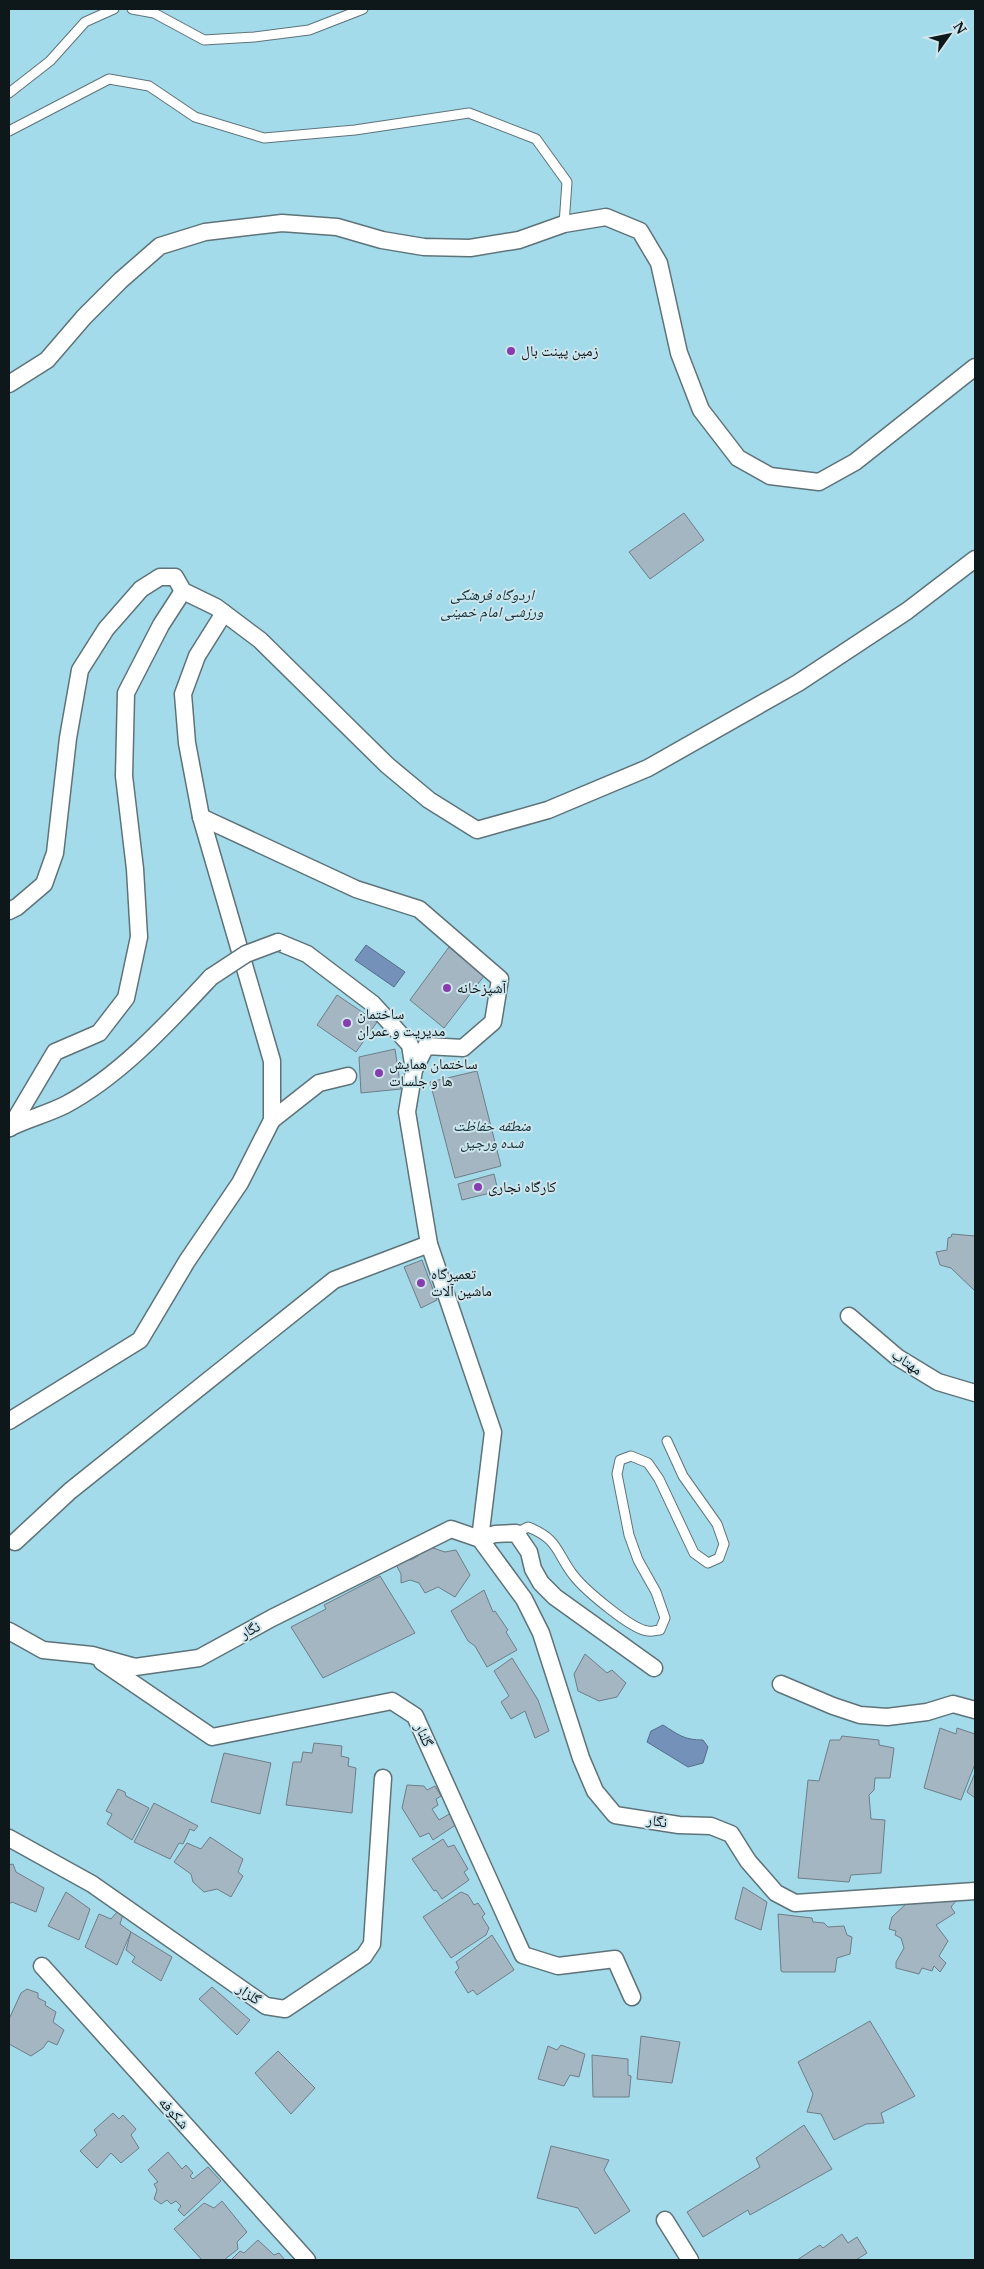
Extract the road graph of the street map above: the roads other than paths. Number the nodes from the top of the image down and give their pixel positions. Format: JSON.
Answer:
{"nodes":[{"id":1,"x":114,"y":9,"type":"edge"},
{"id":2,"x":132,"y":9,"type":"edge"},
{"id":3,"x":363,"y":9,"type":"edge"},
{"id":4,"x":9,"y":93,"type":"edge"},
{"id":5,"x":9,"y":131,"type":"edge"},
{"id":6,"x":564,"y":224,"type":"junction"},
{"id":7,"x":975,"y":367,"type":"edge"},
{"id":8,"x":9,"y":384,"type":"edge"},
{"id":9,"x":975,"y":559,"type":"edge"},
{"id":10,"x":183,"y":591,"type":"junction"},
{"id":11,"x":224,"y":612,"type":"junction"},
{"id":12,"x":201,"y":817,"type":"junction"},
{"id":13,"x":9,"y":911,"type":"edge"},
{"id":14,"x":414,"y":1070,"type":"junction"},
{"id":15,"x":348,"y":1076,"type":"dead end"},
{"id":16,"x":272,"y":1120,"type":"junction"},
{"id":17,"x":9,"y":1128,"type":"edge"},
{"id":18,"x":429,"y":1244,"type":"junction"},
{"id":19,"x":848,"y":1316,"type":"dead end"},
{"id":20,"x":975,"y":1393,"type":"edge"},
{"id":21,"x":9,"y":1421,"type":"edge"},
{"id":22,"x":666,"y":1441,"type":"dead end"},
{"id":23,"x":516,"y":1534,"type":"junction"},
{"id":24,"x":480,"y":1539,"type":"junction"},
{"id":25,"x":15,"y":1542,"type":"dead end"},
{"id":26,"x":9,"y":1632,"type":"edge"},
{"id":27,"x":92,"y":1655,"type":"junction"},
{"id":28,"x":654,"y":1668,"type":"dead end"},
{"id":29,"x":782,"y":1684,"type":"dead end"},
{"id":30,"x":975,"y":1710,"type":"edge"},
{"id":31,"x":383,"y":1778,"type":"dead end"},
{"id":32,"x":9,"y":1838,"type":"edge"},
{"id":33,"x":975,"y":1890,"type":"edge"},
{"id":34,"x":42,"y":1966,"type":"dead end"},
{"id":35,"x":632,"y":1997,"type":"dead end"},
{"id":36,"x":665,"y":2220,"type":"dead end"},
{"id":37,"x":307,"y":2260,"type":"edge"},
{"id":38,"x":690,"y":2260,"type":"edge"}],
"edges":[{"from":1,"to":4,"type":"lane"},
{"from":2,"to":3,"type":"lane"},
{"from":5,"to":6,"type":"lane"},
{"from":6,"to":7,"type":"street"},
{"from":6,"to":8,"type":"street"},
{"from":9,"to":11,"type":"street"},
{"from":10,"to":11,"type":"street"},
{"from":10,"to":13,"type":"street"},
{"from":10,"to":17,"type":"street"},
{"from":11,"to":12,"type":"street"},
{"from":12,"to":14,"type":"street"},
{"from":12,"to":16,"type":"street"},
{"from":14,"to":17,"type":"street","bridge":true},
{"from":14,"to":18,"type":"street"},
{"from":15,"to":16,"type":"street"},
{"from":16,"to":21,"type":"street"},
{"from":18,"to":24,"type":"street"},
{"from":18,"to":25,"type":"street"},
{"from":19,"to":20,"type":"street","name":"مهتاب"},
{"from":22,"to":23,"type":"lane"},
{"from":23,"to":24,"type":"street"},
{"from":23,"to":28,"type":"street"},
{"from":24,"to":27,"type":"street","name":"نگار"},
{"from":24,"to":33,"type":"street","name":"نگار"},
{"from":26,"to":27,"type":"street","name":"نگار"},
{"from":27,"to":35,"type":"street","name":"گلنار"},
{"from":29,"to":30,"type":"street"},
{"from":31,"to":32,"type":"street","name":"گلزار"},
{"from":34,"to":37,"type":"street","name":"شکوفه"},
{"from":36,"to":38,"type":"street"}]}
